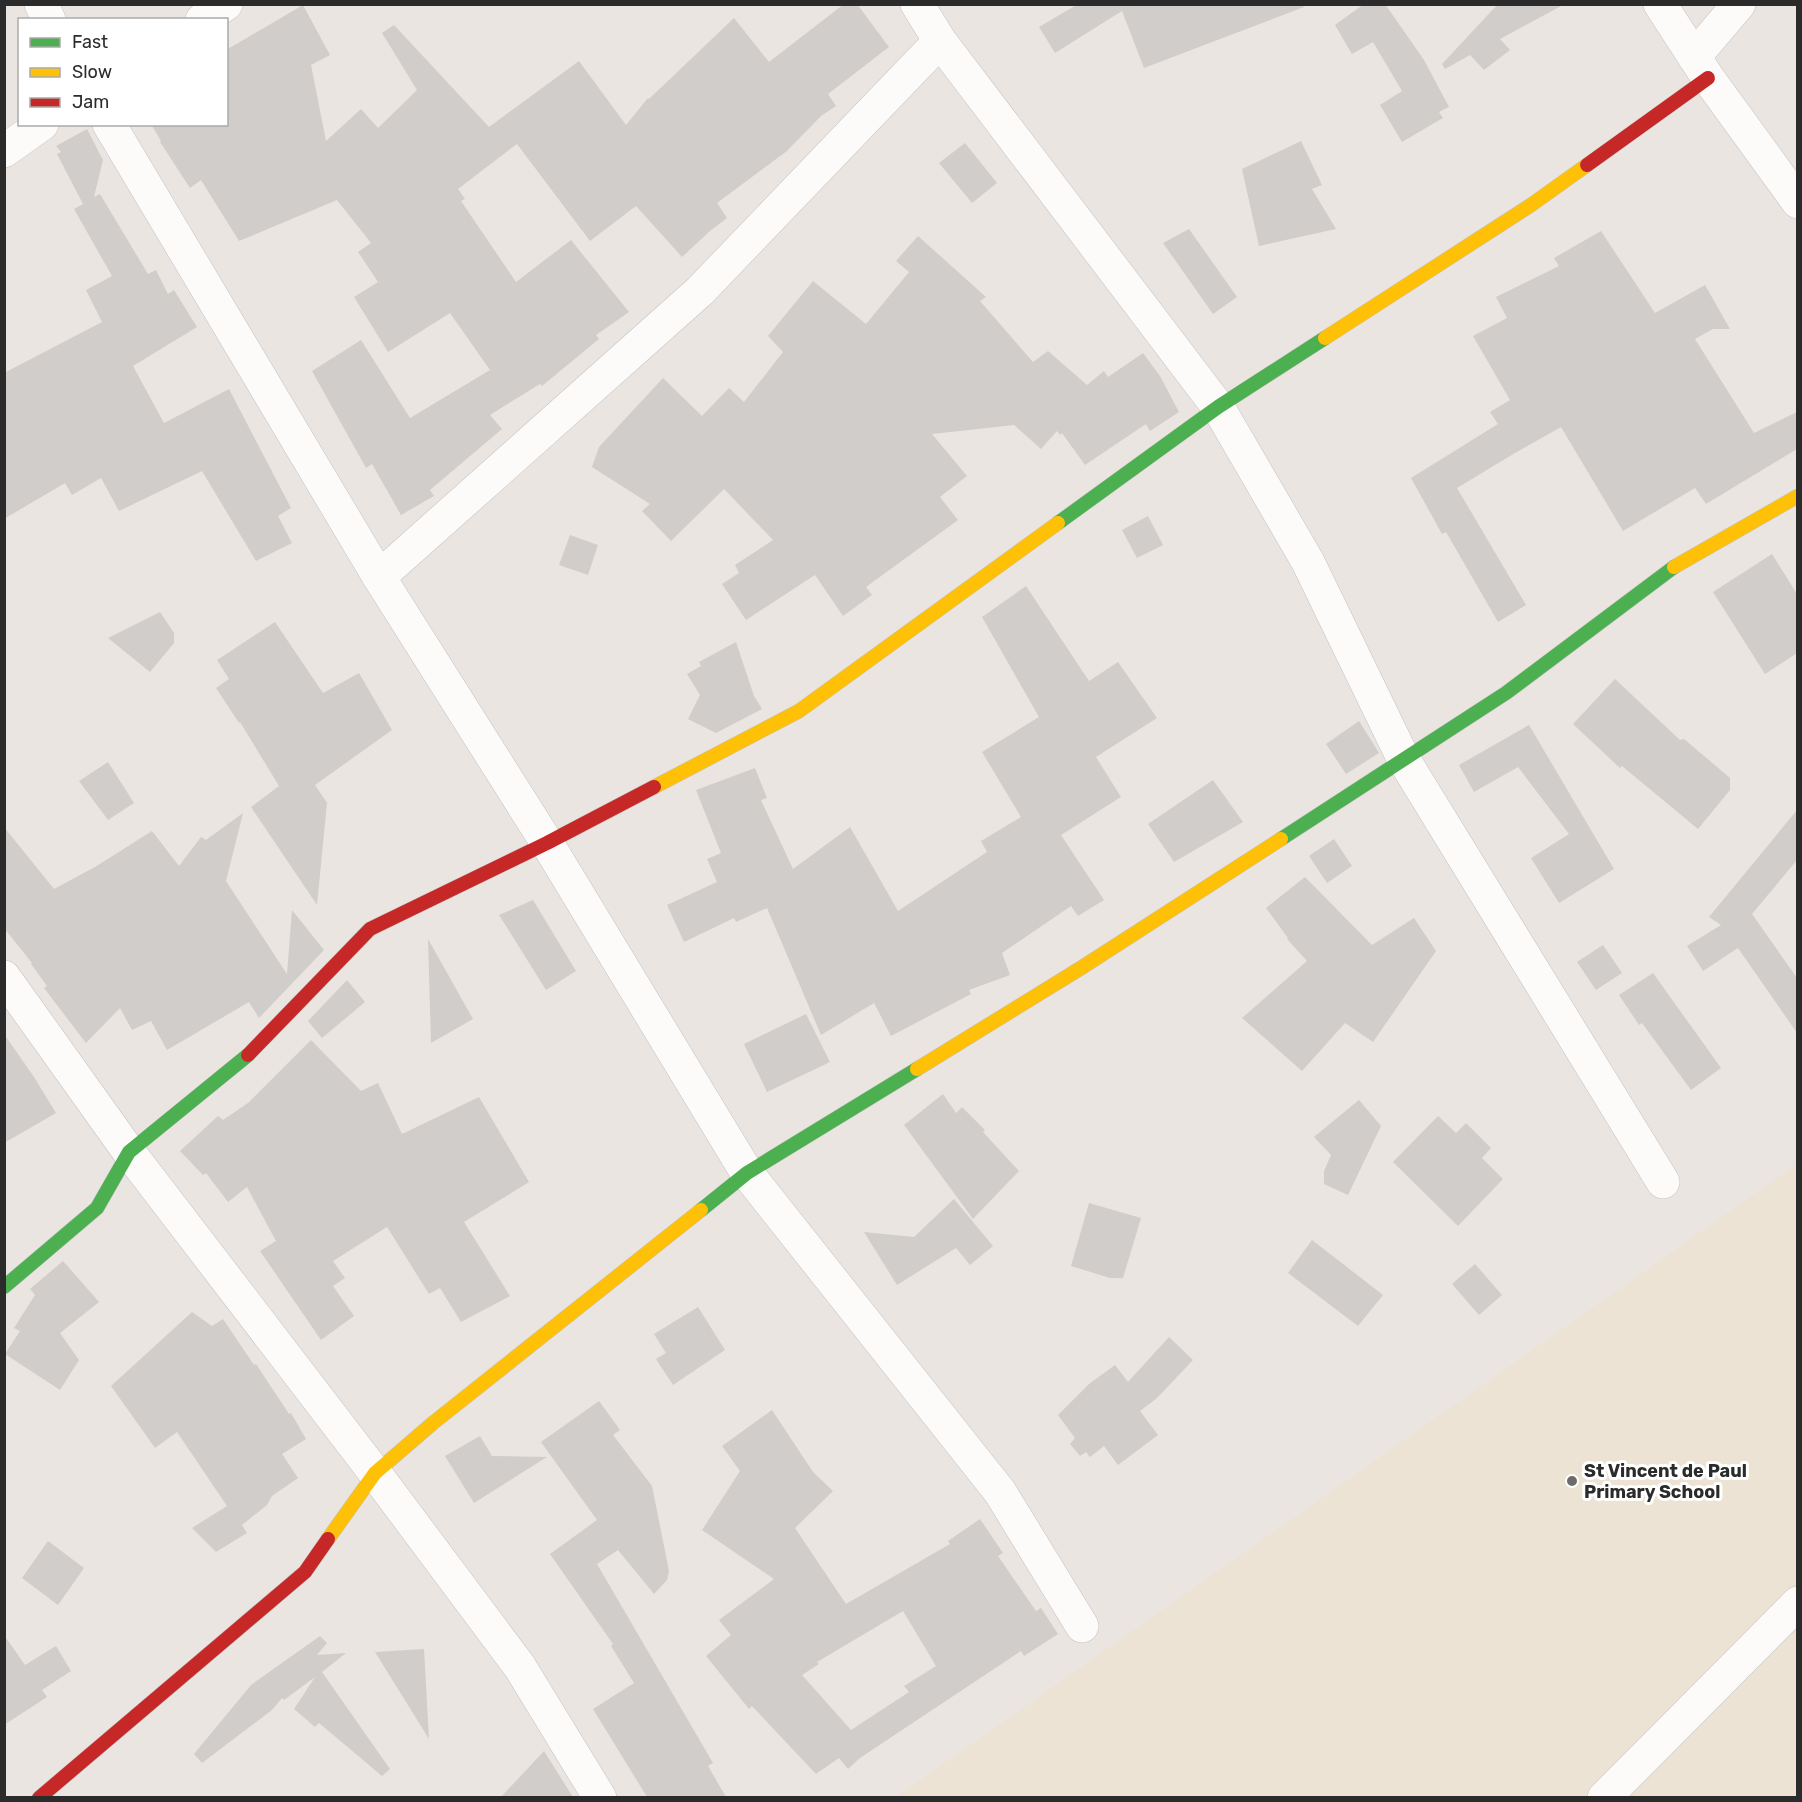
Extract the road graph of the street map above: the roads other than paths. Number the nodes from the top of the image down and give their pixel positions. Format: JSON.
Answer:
{"nodes":[{"id":1,"x":41,"y":4,"type":"edge"},
{"id":2,"x":226,"y":4,"type":"edge"},
{"id":3,"x":917,"y":4,"type":"edge"},
{"id":4,"x":1660,"y":4,"type":"edge"},
{"id":5,"x":1739,"y":4,"type":"edge"},
{"id":6,"x":48,"y":18,"type":"edge"},
{"id":7,"x":205,"y":18,"type":"edge"},
{"id":8,"x":940,"y":41,"type":"junction"},
{"id":9,"x":1701,"y":68,"type":"junction"},
{"id":10,"x":39,"y":126,"type":"edge"},
{"id":11,"x":110,"y":126,"type":"edge"},
{"id":12,"x":4,"y":151,"type":"edge"},
{"id":13,"x":1797,"y":202,"type":"edge"},
{"id":14,"x":1218,"y":407,"type":"junction"},
{"id":15,"x":1797,"y":496,"type":"edge"},
{"id":16,"x":379,"y":577,"type":"junction"},
{"id":17,"x":1404,"y":760,"type":"junction"},
{"id":18,"x":547,"y":843,"type":"junction"},
{"id":19,"x":4,"y":977,"type":"edge"},
{"id":20,"x":129,"y":1152,"type":"junction"},
{"id":21,"x":747,"y":1173,"type":"junction"},
{"id":22,"x":1663,"y":1182,"type":"dead end"},
{"id":23,"x":4,"y":1287,"type":"edge"},
{"id":24,"x":375,"y":1473,"type":"junction"},
{"id":25,"x":1797,"y":1603,"type":"edge"},
{"id":26,"x":1082,"y":1626,"type":"dead end"},
{"id":27,"x":594,"y":1795,"type":"edge"},
{"id":28,"x":39,"y":1797,"type":"edge"},
{"id":29,"x":1604,"y":1797,"type":"edge"}],
"edges":[{"from":1,"to":6,"type":"street"},
{"from":2,"to":7,"type":"street"},
{"from":3,"to":8,"type":"street"},
{"from":4,"to":9,"type":"street"},
{"from":5,"to":9,"type":"street"},
{"from":8,"to":14,"type":"street"},
{"from":8,"to":16,"type":"street"},
{"from":9,"to":13,"type":"street"},
{"from":9,"to":14,"type":"street"},
{"from":10,"to":12,"type":"street"},
{"from":11,"to":16,"type":"street"},
{"from":14,"to":17,"type":"street"},
{"from":14,"to":18,"type":"street"},
{"from":15,"to":17,"type":"street"},
{"from":16,"to":18,"type":"street"},
{"from":17,"to":21,"type":"street"},
{"from":17,"to":22,"type":"street"},
{"from":18,"to":20,"type":"street"},
{"from":18,"to":21,"type":"street"},
{"from":19,"to":20,"type":"street"},
{"from":20,"to":23,"type":"street"},
{"from":20,"to":24,"type":"street"},
{"from":21,"to":24,"type":"street"},
{"from":21,"to":26,"type":"street"},
{"from":24,"to":27,"type":"street"},
{"from":24,"to":28,"type":"street"},
{"from":25,"to":29,"type":"street"}]}
